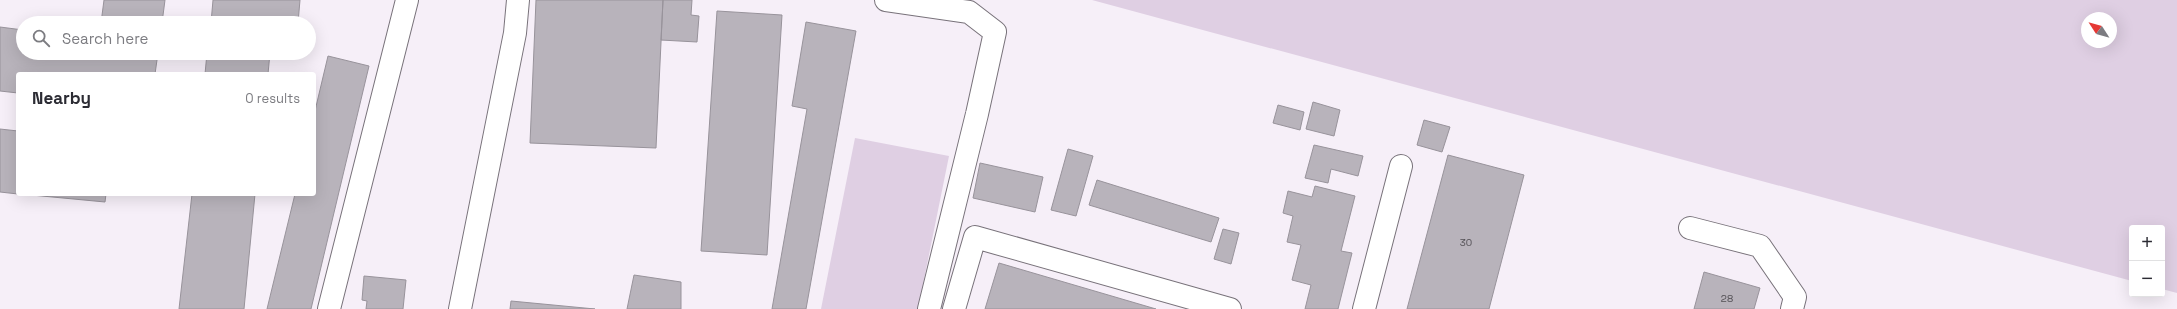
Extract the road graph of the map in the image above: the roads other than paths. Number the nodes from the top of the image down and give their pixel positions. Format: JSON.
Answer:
{"nodes":[{"id":1,"x":407,"y":0,"type":"edge"},
{"id":2,"x":518,"y":0,"type":"edge"},
{"id":3,"x":886,"y":0,"type":"edge"},
{"id":4,"x":1401,"y":166,"type":"dead end"},
{"id":5,"x":1690,"y":228,"type":"dead end"},
{"id":6,"x":329,"y":309,"type":"edge"},
{"id":7,"x":460,"y":309,"type":"edge"},
{"id":8,"x":928,"y":309,"type":"edge"},
{"id":9,"x":954,"y":309,"type":"edge"},
{"id":10,"x":1230,"y":309,"type":"edge"},
{"id":11,"x":1364,"y":309,"type":"edge"},
{"id":12,"x":1792,"y":309,"type":"edge"}],
"edges":[{"from":1,"to":6,"type":"lane"},
{"from":2,"to":7,"type":"lane"},
{"from":3,"to":8,"type":"lane"},
{"from":4,"to":11,"type":"lane"},
{"from":5,"to":12,"type":"lane"},
{"from":9,"to":10,"type":"lane"}]}
